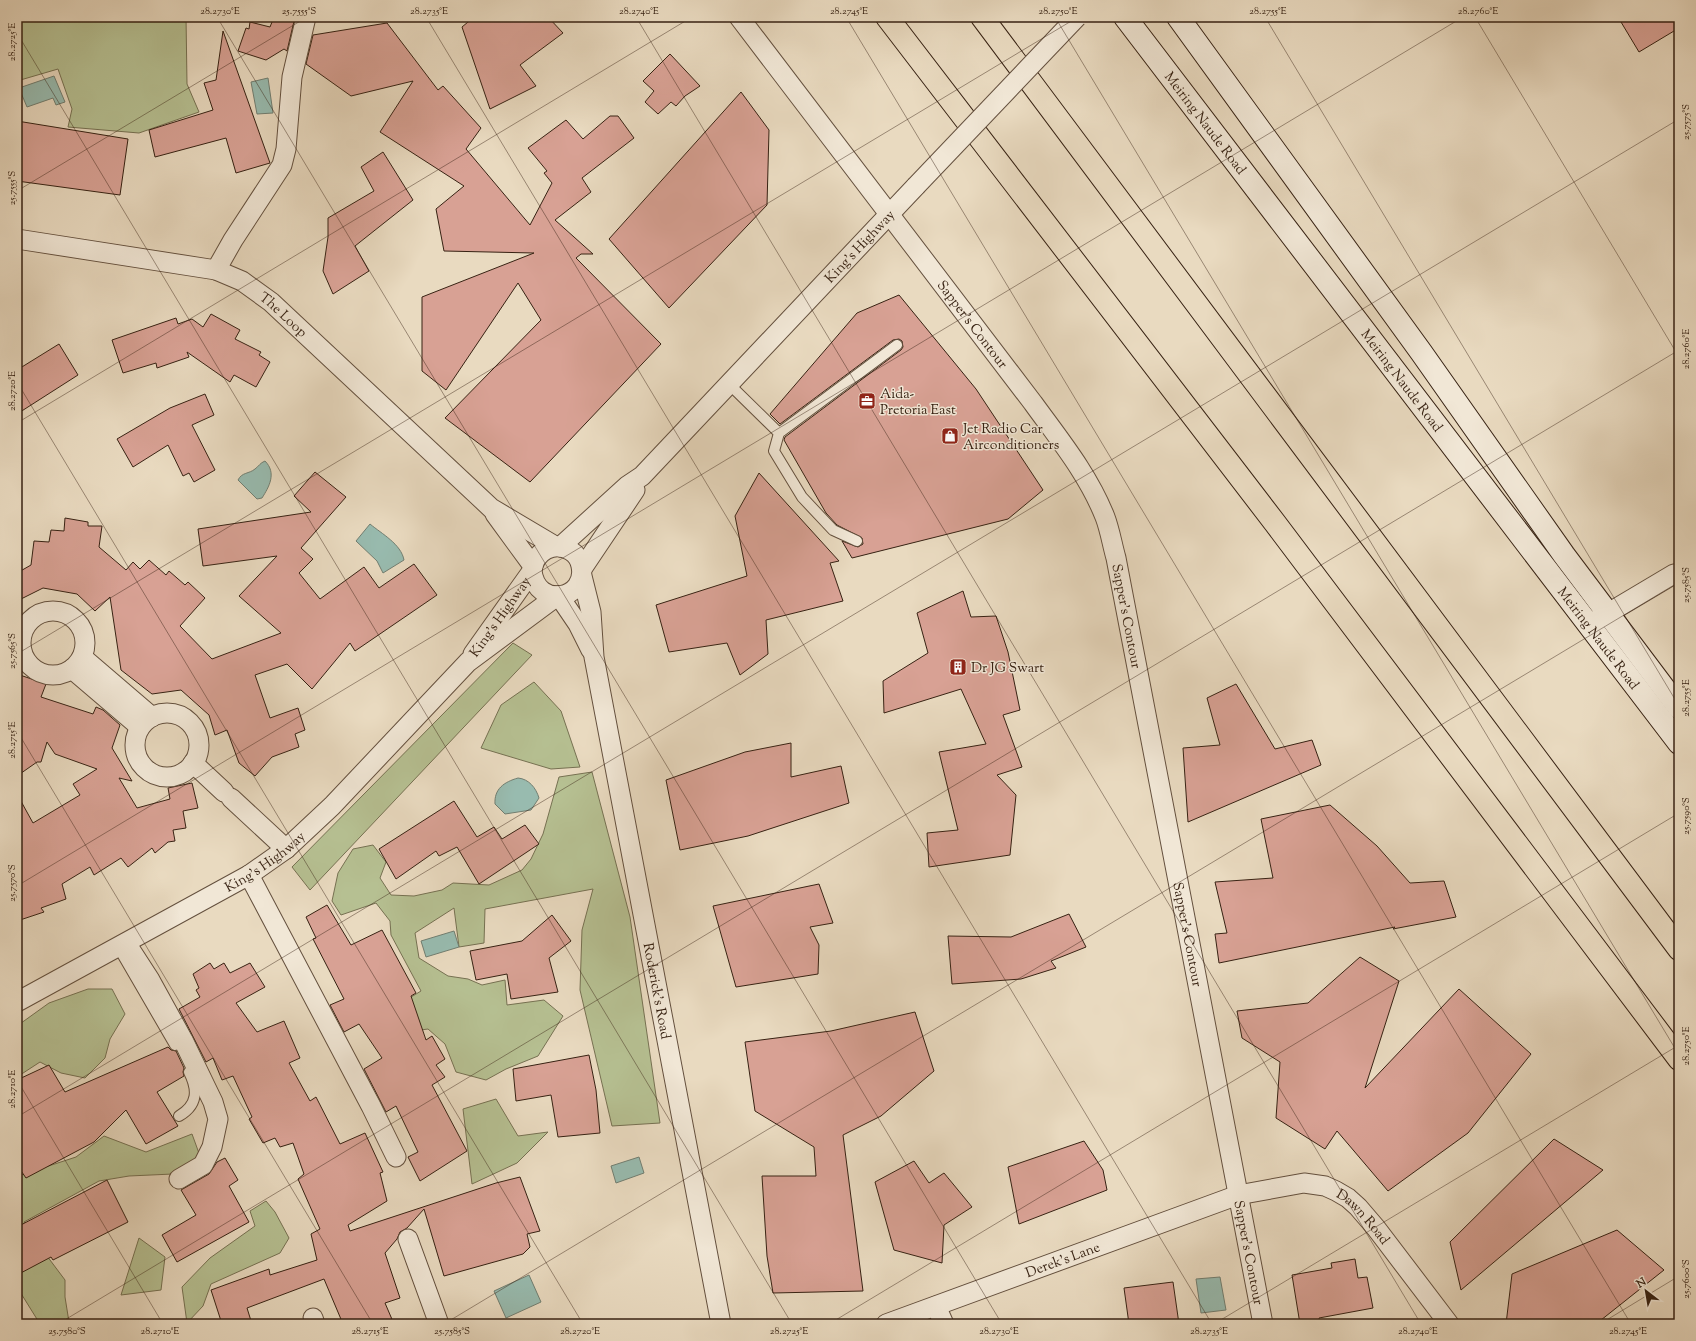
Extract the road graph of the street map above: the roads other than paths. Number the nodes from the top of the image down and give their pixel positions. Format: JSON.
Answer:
{"nodes":[{"id":1,"x":306,"y":17,"type":"edge"},
{"id":2,"x":739,"y":17,"type":"edge"},
{"id":3,"x":888,"y":17,"type":"edge"},
{"id":4,"x":982,"y":17,"type":"edge"},
{"id":5,"x":1076,"y":17,"type":"edge"},
{"id":6,"x":1125,"y":17,"type":"edge"},
{"id":7,"x":1178,"y":17,"type":"edge"},
{"id":8,"x":890,"y":213,"type":"junction"},
{"id":9,"x":17,"y":239,"type":"edge"},
{"id":10,"x":216,"y":270,"type":"junction"},
{"id":11,"x":897,"y":345,"type":"dead end"},
{"id":12,"x":729,"y":384,"type":"junction"},
{"id":13,"x":779,"y":433,"type":"junction"},
{"id":14,"x":642,"y":476,"type":"junction"},
{"id":15,"x":491,"y":508,"type":"junction"},
{"id":16,"x":857,"y":541,"type":"dead end"},
{"id":17,"x":558,"y":546,"type":"junction"},
{"id":18,"x":532,"y":568,"type":"junction"},
{"id":19,"x":582,"y":572,"type":"junction"},
{"id":20,"x":1679,"y":573,"type":"edge"},
{"id":21,"x":558,"y":596,"type":"junction"},
{"id":22,"x":1608,"y":614,"type":"junction"},
{"id":23,"x":1588,"y":625,"type":"junction"},
{"id":24,"x":20,"y":654,"type":"edge"},
{"id":25,"x":594,"y":657,"type":"junction"},
{"id":26,"x":468,"y":662,"type":"junction"},
{"id":27,"x":77,"y":663,"type":"junction"},
{"id":28,"x":26,"y":671,"type":"edge"},
{"id":29,"x":1679,"y":708,"type":"edge"},
{"id":30,"x":146,"y":722,"type":"junction"},
{"id":31,"x":1679,"y":743,"type":"edge"},
{"id":32,"x":193,"y":763,"type":"junction"},
{"id":33,"x":1573,"y":806,"type":"junction"},
{"id":34,"x":286,"y":849,"type":"junction"},
{"id":35,"x":249,"y":875,"type":"junction"},
{"id":36,"x":1679,"y":934,"type":"edge"},
{"id":37,"x":122,"y":945,"type":"junction"},
{"id":38,"x":1679,"y":949,"type":"edge"},
{"id":39,"x":17,"y":1002,"type":"edge"},
{"id":40,"x":1679,"y":1059,"type":"edge"},
{"id":41,"x":179,"y":1116,"type":"dead end"},
{"id":42,"x":396,"y":1157,"type":"dead end"},
{"id":43,"x":179,"y":1179,"type":"dead end"},
{"id":44,"x":1238,"y":1195,"type":"junction"},
{"id":45,"x":408,"y":1239,"type":"dead end"},
{"id":46,"x":936,"y":1306,"type":"junction"},
{"id":47,"x":439,"y":1324,"type":"edge"},
{"id":48,"x":721,"y":1324,"type":"edge"},
{"id":49,"x":886,"y":1324,"type":"edge"},
{"id":50,"x":944,"y":1324,"type":"edge"},
{"id":51,"x":1263,"y":1324,"type":"edge"},
{"id":52,"x":1449,"y":1324,"type":"edge"}],
"edges":[{"from":1,"to":10,"type":"street"},
{"from":2,"to":8,"type":"street","name":"Sapper's Contour"},
{"from":3,"to":40,"type":"highway"},
{"from":4,"to":33,"type":"highway"},
{"from":5,"to":8,"type":"street","name":"King's Highway","bridge":true},
{"from":6,"to":23,"type":"street","name":"Meiring Naude Road"},
{"from":7,"to":22,"type":"street","name":"Meiring Naude Road"},
{"from":8,"to":12,"type":"street","name":"King's Highway"},
{"from":8,"to":44,"type":"street","name":"Sapper's Contour"},
{"from":9,"to":10,"type":"street","name":"The Loop"},
{"from":10,"to":15,"type":"street","name":"The Loop"},
{"from":11,"to":13,"type":"lane"},
{"from":12,"to":13,"type":"lane"},
{"from":12,"to":14,"type":"street","name":"King's Highway"},
{"from":13,"to":16,"type":"lane"},
{"from":14,"to":17,"type":"street","name":"King's Highway"},
{"from":14,"to":19,"type":"street","name":"King's Highway"},
{"from":15,"to":17,"type":"street","name":"The Loop"},
{"from":15,"to":18,"type":"street","name":"The Loop"},
{"from":17,"to":18,"type":"street"},
{"from":17,"to":19,"type":"street"},
{"from":18,"to":21,"type":"street"},
{"from":18,"to":26,"type":"street","name":"King's Highway"},
{"from":19,"to":21,"type":"street"},
{"from":19,"to":25,"type":"street","name":"Roderick's Road"},
{"from":20,"to":22,"type":"street"},
{"from":21,"to":25,"type":"street","name":"Roderick's Road"},
{"from":21,"to":26,"type":"street","name":"King's Highway"},
{"from":22,"to":23,"type":"street"},
{"from":22,"to":29,"type":"street","name":"Meiring Naude Road"},
{"from":23,"to":31,"type":"street","name":"Meiring Naude Road"},
{"from":24,"to":27,"type":"street"},
{"from":24,"to":28,"type":"street"},
{"from":25,"to":48,"type":"street","name":"Roderick's Road"},
{"from":26,"to":34,"type":"street","name":"King's Highway"},
{"from":27,"to":28,"type":"street"},
{"from":27,"to":30,"type":"street"},
{"from":30,"to":32,"type":"street"},
{"from":30,"to":32,"type":"street"},
{"from":32,"to":34,"type":"street"},
{"from":33,"to":36,"type":"highway"},
{"from":33,"to":38,"type":"highway"},
{"from":34,"to":35,"type":"street","name":"King's Highway"},
{"from":35,"to":37,"type":"street","name":"King's Highway"},
{"from":35,"to":42,"type":"street"},
{"from":37,"to":39,"type":"street","name":"King's Highway"},
{"from":37,"to":41,"type":"lane"},
{"from":37,"to":43,"type":"street"},
{"from":44,"to":46,"type":"street","name":"Derek's Lane"},
{"from":44,"to":51,"type":"street","name":"Sapper's Contour"},
{"from":44,"to":52,"type":"street","name":"Dawn Road"},
{"from":45,"to":47,"type":"street"},
{"from":46,"to":49,"type":"street","name":"Derek's Lane"},
{"from":46,"to":50,"type":"street"}]}
